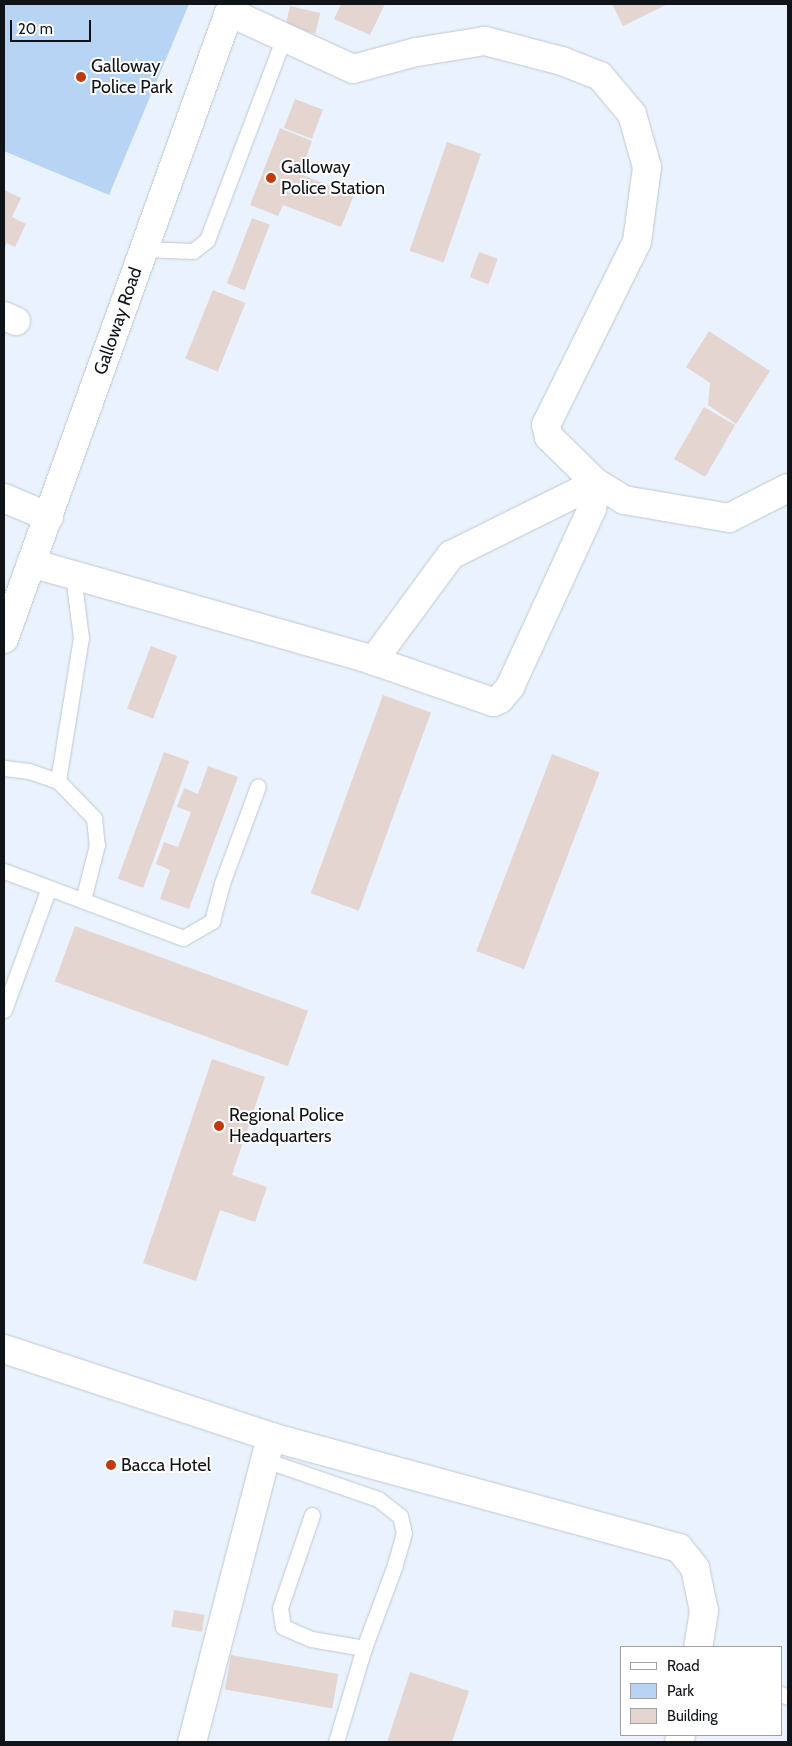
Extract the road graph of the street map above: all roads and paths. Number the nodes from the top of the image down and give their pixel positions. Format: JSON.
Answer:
{"nodes":[{"id":1,"x":230,"y":8,"type":"edge"},
{"id":2,"x":284,"y":37,"type":"junction"},
{"id":3,"x":143,"y":249,"type":"junction"},
{"id":4,"x":596,"y":483,"type":"junction"},
{"id":5,"x":788,"y":488,"type":"edge"},
{"id":6,"x":4,"y":498,"type":"edge"},
{"id":7,"x":49,"y":517,"type":"junction"},
{"id":8,"x":31,"y":563,"type":"junction"},
{"id":9,"x":73,"y":575,"type":"junction"},
{"id":10,"x":4,"y":639,"type":"edge"},
{"id":11,"x":373,"y":661,"type":"junction"},
{"id":12,"x":4,"y":768,"type":"edge"},
{"id":13,"x":58,"y":781,"type":"junction"},
{"id":14,"x":258,"y":786,"type":"dead end"},
{"id":15,"x":4,"y":871,"type":"edge"},
{"id":16,"x":49,"y":888,"type":"junction"},
{"id":17,"x":84,"y":900,"type":"junction"},
{"id":18,"x":4,"y":1010,"type":"edge"},
{"id":19,"x":4,"y":1349,"type":"edge"},
{"id":20,"x":268,"y":1449,"type":"junction"},
{"id":21,"x":312,"y":1515,"type":"dead end"},
{"id":22,"x":698,"y":1646,"type":"edge"},
{"id":23,"x":364,"y":1648,"type":"junction"},
{"id":24,"x":192,"y":1742,"type":"edge"},
{"id":25,"x":336,"y":1742,"type":"edge"}],
"edges":[{"from":1,"to":2,"type":"street"},
{"from":1,"to":3,"type":"street","name":"Galloway Road"},
{"from":2,"to":3,"type":"lane"},
{"from":2,"to":4,"type":"street"},
{"from":3,"to":7,"type":"street","name":"Galloway Road"},
{"from":4,"to":5,"type":"street"},
{"from":4,"to":11,"type":"street"},
{"from":4,"to":11,"type":"street"},
{"from":6,"to":7,"type":"street"},
{"from":7,"to":8,"type":"street","name":"Galloway Road"},
{"from":8,"to":9,"type":"street"},
{"from":8,"to":10,"type":"street","name":"Galloway Road"},
{"from":9,"to":11,"type":"street"},
{"from":9,"to":13,"type":"lane"},
{"from":12,"to":13,"type":"lane"},
{"from":13,"to":17,"type":"lane"},
{"from":14,"to":17,"type":"lane"},
{"from":15,"to":16,"type":"lane"},
{"from":16,"to":17,"type":"lane"},
{"from":16,"to":18,"type":"lane"},
{"from":19,"to":20,"type":"street"},
{"from":20,"to":22,"type":"street"},
{"from":20,"to":23,"type":"lane"},
{"from":20,"to":24,"type":"street"},
{"from":21,"to":23,"type":"lane"},
{"from":23,"to":25,"type":"lane"}]}
